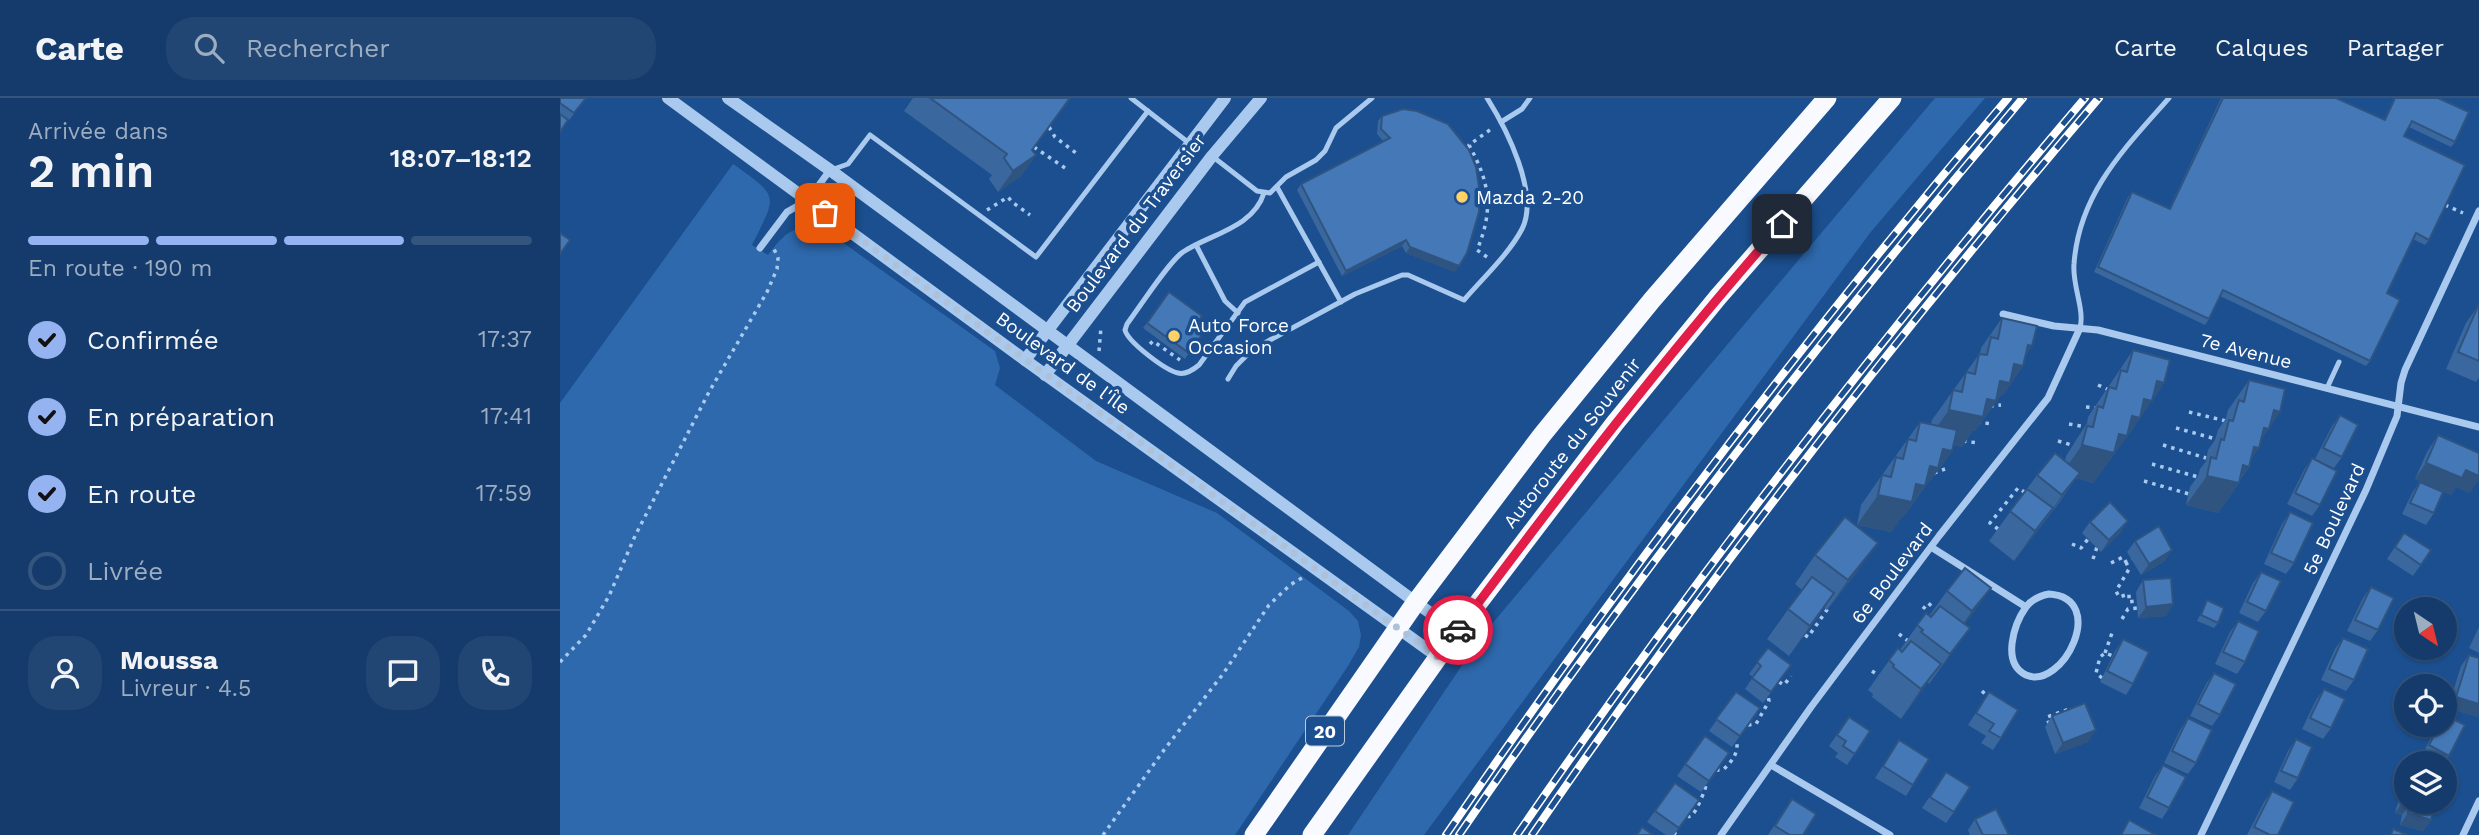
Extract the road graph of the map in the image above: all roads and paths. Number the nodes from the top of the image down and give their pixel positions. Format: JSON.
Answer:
{"nodes":[{"id":1,"x":668,"y":98,"type":"edge"},
{"id":2,"x":728,"y":98,"type":"edge"},
{"id":3,"x":1131,"y":98,"type":"edge"},
{"id":4,"x":1224,"y":98,"type":"edge"},
{"id":5,"x":1261,"y":98,"type":"edge"},
{"id":6,"x":1372,"y":98,"type":"edge"},
{"id":7,"x":1487,"y":98,"type":"edge"},
{"id":8,"x":1530,"y":98,"type":"edge"},
{"id":9,"x":1827,"y":98,"type":"edge"},
{"id":10,"x":1892,"y":98,"type":"edge"},
{"id":11,"x":2169,"y":98,"type":"edge"},
{"id":12,"x":1148,"y":111,"type":"junction"},
{"id":13,"x":1501,"y":122,"type":"junction"},
{"id":14,"x":1049,"y":127,"type":"edge"},
{"id":15,"x":1492,"y":128,"type":"dead end"},
{"id":16,"x":1189,"y":143,"type":"junction"},
{"id":17,"x":1034,"y":147,"type":"edge"},
{"id":18,"x":1076,"y":153,"type":"dead end"},
{"id":19,"x":1212,"y":156,"type":"junction"},
{"id":20,"x":1065,"y":168,"type":"dead end"},
{"id":21,"x":830,"y":170,"type":"junction"},
{"id":22,"x":1277,"y":187,"type":"junction"},
{"id":23,"x":1004,"y":188,"type":"dead end"},
{"id":24,"x":1264,"y":194,"type":"junction"},
{"id":25,"x":1008,"y":197,"type":"junction"},
{"id":26,"x":1488,"y":198,"type":"junction"},
{"id":27,"x":1476,"y":199,"type":"edge"},
{"id":28,"x":808,"y":200,"type":"junction"},
{"id":29,"x":1527,"y":201,"type":"junction"},
{"id":30,"x":2445,"y":205,"type":"edge"},
{"id":31,"x":988,"y":209,"type":"dead end"},
{"id":32,"x":2479,"y":211,"type":"edge"},
{"id":33,"x":2463,"y":213,"type":"dead end"},
{"id":34,"x":1030,"y":215,"type":"dead end"},
{"id":35,"x":766,"y":240,"type":"junction"},
{"id":36,"x":1196,"y":245,"type":"junction"},
{"id":37,"x":760,"y":248,"type":"dead end"},
{"id":38,"x":1477,"y":250,"type":"dead end"},
{"id":39,"x":1319,"y":262,"type":"junction"},
{"id":40,"x":1341,"y":302,"type":"junction"},
{"id":41,"x":1238,"y":313,"type":"junction"},
{"id":42,"x":2003,"y":314,"type":"dead end"},
{"id":43,"x":2080,"y":328,"type":"junction"},
{"id":44,"x":1125,"y":330,"type":"junction"},
{"id":45,"x":1047,"y":331,"type":"junction"},
{"id":46,"x":1153,"y":341,"type":"dead end"},
{"id":47,"x":1068,"y":345,"type":"junction"},
{"id":48,"x":1099,"y":352,"type":"dead end"},
{"id":49,"x":1025,"y":360,"type":"junction"},
{"id":50,"x":2339,"y":362,"type":"dead end"},
{"id":51,"x":1184,"y":363,"type":"dead end"},
{"id":52,"x":1045,"y":374,"type":"junction"},
{"id":53,"x":1228,"y":379,"type":"dead end"},
{"id":54,"x":2098,"y":385,"type":"dead end"},
{"id":55,"x":2327,"y":388,"type":"junction"},
{"id":56,"x":2109,"y":391,"type":"edge"},
{"id":57,"x":2001,"y":405,"type":"edge"},
{"id":58,"x":2399,"y":405,"type":"junction"},
{"id":59,"x":1990,"y":406,"type":"edge"},
{"id":60,"x":2086,"y":407,"type":"dead end"},
{"id":61,"x":2098,"y":409,"type":"edge"},
{"id":62,"x":2189,"y":411,"type":"dead end"},
{"id":63,"x":2226,"y":421,"type":"edge"},
{"id":64,"x":1978,"y":422,"type":"edge"},
{"id":65,"x":1992,"y":424,"type":"edge"},
{"id":66,"x":2069,"y":424,"type":"dead end"},
{"id":67,"x":2479,"y":426,"type":"edge"},
{"id":68,"x":2086,"y":427,"type":"edge"},
{"id":69,"x":2176,"y":428,"type":"dead end"},
{"id":70,"x":2216,"y":439,"type":"dead end"},
{"id":71,"x":1963,"y":441,"type":"dead end"},
{"id":72,"x":2058,"y":441,"type":"dead end"},
{"id":73,"x":1978,"y":443,"type":"dead end"},
{"id":74,"x":2163,"y":445,"type":"dead end"},
{"id":75,"x":2075,"y":446,"type":"dead end"},
{"id":76,"x":2206,"y":458,"type":"dead end"},
{"id":77,"x":2152,"y":464,"type":"dead end"},
{"id":78,"x":1945,"y":469,"type":"edge"},
{"id":79,"x":1933,"y":474,"type":"edge"},
{"id":80,"x":2198,"y":477,"type":"dead end"},
{"id":81,"x":2144,"y":481,"type":"dead end"},
{"id":82,"x":2026,"y":493,"type":"edge"},
{"id":83,"x":2189,"y":494,"type":"dead end"},
{"id":84,"x":1998,"y":530,"type":"dead end"},
{"id":85,"x":2088,"y":539,"type":"dead end"},
{"id":86,"x":2073,"y":544,"type":"dead end"},
{"id":87,"x":1931,"y":547,"type":"junction"},
{"id":88,"x":2097,"y":547,"type":"dead end"},
{"id":89,"x":2093,"y":559,"type":"dead end"},
{"id":90,"x":2132,"y":559,"type":"dead end"},
{"id":91,"x":2126,"y":562,"type":"junction"},
{"id":92,"x":2111,"y":563,"type":"dead end"},
{"id":93,"x":2136,"y":566,"type":"dead end"},
{"id":94,"x":1313,"y":567,"type":"junction"},
{"id":95,"x":2129,"y":569,"type":"junction"},
{"id":96,"x":1834,"y":601,"type":"edge"},
{"id":97,"x":2136,"y":601,"type":"dead end"},
{"id":98,"x":1416,"y":602,"type":"junction"},
{"id":99,"x":2026,"y":607,"type":"junction"},
{"id":100,"x":2137,"y":608,"type":"dead end"},
{"id":101,"x":1923,"y":609,"type":"dead end"},
{"id":102,"x":1935,"y":609,"type":"edge"},
{"id":103,"x":2122,"y":619,"type":"dead end"},
{"id":104,"x":1398,"y":628,"type":"junction"},
{"id":105,"x":1456,"y":632,"type":"junction"},
{"id":106,"x":1899,"y":634,"type":"dead end"},
{"id":107,"x":2112,"y":634,"type":"dead end"},
{"id":108,"x":1805,"y":635,"type":"edge"},
{"id":109,"x":1912,"y":645,"type":"edge"},
{"id":110,"x":2105,"y":653,"type":"junction"},
{"id":111,"x":2113,"y":656,"type":"edge"},
{"id":112,"x":1438,"y":657,"type":"junction"},
{"id":113,"x":560,"y":662,"type":"edge"},
{"id":114,"x":1872,"y":671,"type":"dead end"},
{"id":115,"x":1791,"y":676,"type":"edge"},
{"id":116,"x":2102,"y":678,"type":"dead end"},
{"id":117,"x":1884,"y":680,"type":"dead end"},
{"id":118,"x":1779,"y":682,"type":"edge"},
{"id":119,"x":1982,"y":691,"type":"dead end"},
{"id":120,"x":1768,"y":696,"type":"edge"},
{"id":121,"x":1986,"y":706,"type":"edge"},
{"id":122,"x":2072,"y":717,"type":"edge"},
{"id":123,"x":1748,"y":725,"type":"edge"},
{"id":124,"x":2049,"y":725,"type":"edge"},
{"id":125,"x":1737,"y":740,"type":"edge"},
{"id":126,"x":1771,"y":765,"type":"junction"},
{"id":127,"x":1716,"y":770,"type":"edge"},
{"id":128,"x":1706,"y":785,"type":"edge"},
{"id":129,"x":2479,"y":801,"type":"edge"},
{"id":130,"x":1687,"y":817,"type":"edge"},
{"id":131,"x":1102,"y":835,"type":"edge"},
{"id":132,"x":1254,"y":835,"type":"edge"},
{"id":133,"x":1312,"y":835,"type":"edge"},
{"id":134,"x":1721,"y":835,"type":"edge"},
{"id":135,"x":1890,"y":835,"type":"edge"},
{"id":136,"x":2201,"y":835,"type":"edge"},
{"id":137,"x":2463,"y":835,"type":"edge"}],
"edges":[{"from":1,"to":28,"type":"street","name":"Boulevard de l'Île"},
{"from":2,"to":21,"type":"street","name":"Boulevard de l'Île"},
{"from":3,"to":12,"type":"lane"},
{"from":4,"to":16,"type":"street","name":"Boulevard du Traversier"},
{"from":5,"to":19,"type":"street","name":"Boulevard du Traversier"},
{"from":6,"to":22,"type":"lane"},
{"from":7,"to":13,"type":"lane"},
{"from":8,"to":13,"type":"lane"},
{"from":9,"to":98,"type":"highway","name":"Autoroute du Souvenir","number":"20"},
{"from":10,"to":105,"type":"highway","name":"Autoroute du Souvenir","number":"20"},
{"from":11,"to":43,"type":"lane"},
{"from":12,"to":16,"type":"lane"},
{"from":12,"to":21,"type":"lane"},
{"from":13,"to":29,"type":"lane"},
{"from":14,"to":18,"type":"path"},
{"from":15,"to":26,"type":"path"},
{"from":16,"to":45,"type":"street","name":"Boulevard du Traversier"},
{"from":17,"to":20,"type":"path"},
{"from":19,"to":24,"type":"lane"},
{"from":19,"to":47,"type":"street","name":"Boulevard du Traversier"},
{"from":21,"to":28,"type":"street"},
{"from":21,"to":45,"type":"street","name":"Boulevard de l'Île"},
{"from":22,"to":24,"type":"lane"},
{"from":22,"to":39,"type":"lane"},
{"from":23,"to":25,"type":"path"},
{"from":24,"to":36,"type":"lane"},
{"from":25,"to":31,"type":"path"},
{"from":25,"to":34,"type":"path"},
{"from":26,"to":27,"type":"path"},
{"from":26,"to":29,"type":"path"},
{"from":26,"to":38,"type":"path"},
{"from":28,"to":35,"type":"street"},
{"from":28,"to":49,"type":"street","name":"Boulevard de l'Île"},
{"from":29,"to":40,"type":"lane"},
{"from":30,"to":33,"type":"path"},
{"from":32,"to":58,"type":"street","name":"5e Boulevard"},
{"from":35,"to":37,"type":"street"},
{"from":35,"to":113,"type":"path"},
{"from":36,"to":41,"type":"lane"},
{"from":36,"to":44,"type":"lane"},
{"from":39,"to":40,"type":"lane"},
{"from":39,"to":41,"type":"lane"},
{"from":40,"to":53,"type":"lane"},
{"from":41,"to":44,"type":"lane"},
{"from":42,"to":43,"type":"street","name":"7e Avenue"},
{"from":43,"to":55,"type":"street","name":"7e Avenue"},
{"from":43,"to":87,"type":"street","name":"6e Boulevard"},
{"from":44,"to":48,"type":"path"},
{"from":45,"to":47,"type":"street","name":"Boulevard de l'Île"},
{"from":45,"to":49,"type":"street","name":"Boulevard du Traversier"},
{"from":46,"to":51,"type":"path"},
{"from":47,"to":52,"type":"street","name":"Boulevard du Traversier"},
{"from":47,"to":98,"type":"street","name":"Boulevard de l'Île"},
{"from":49,"to":52,"type":"street","name":"Boulevard de l'Île"},
{"from":50,"to":55,"type":"lane"},
{"from":52,"to":94,"type":"street","name":"Boulevard de l'Île"},
{"from":54,"to":56,"type":"path"},
{"from":55,"to":58,"type":"street","name":"7e Avenue"},
{"from":57,"to":59,"type":"path"},
{"from":58,"to":67,"type":"street","name":"7e Avenue"},
{"from":58,"to":136,"type":"street","name":"5e Boulevard"},
{"from":60,"to":61,"type":"path"},
{"from":62,"to":63,"type":"path"},
{"from":64,"to":65,"type":"path"},
{"from":66,"to":68,"type":"path"},
{"from":69,"to":70,"type":"path"},
{"from":71,"to":73,"type":"path"},
{"from":72,"to":75,"type":"path"},
{"from":74,"to":76,"type":"path"},
{"from":77,"to":80,"type":"path"},
{"from":78,"to":79,"type":"path"},
{"from":81,"to":83,"type":"path"},
{"from":82,"to":84,"type":"path"},
{"from":85,"to":86,"type":"path"},
{"from":87,"to":99,"type":"street"},
{"from":87,"to":126,"type":"street","name":"6e Boulevard"},
{"from":88,"to":89,"type":"path"},
{"from":90,"to":91,"type":"path"},
{"from":91,"to":92,"type":"path"},
{"from":91,"to":95,"type":"path"},
{"from":93,"to":95,"type":"path"},
{"from":94,"to":104,"type":"street","name":"Boulevard de l'Île"},
{"from":94,"to":131,"type":"path"},
{"from":95,"to":97,"type":"path"},
{"from":96,"to":108,"type":"path"},
{"from":98,"to":104,"type":"highway","name":"Autoroute du Souvenir","number":"20"},
{"from":98,"to":105,"type":"street","name":"Boulevard de l'Île"},
{"from":99,"to":99,"type":"street"},
{"from":100,"to":103,"type":"path"},
{"from":101,"to":102,"type":"path"},
{"from":104,"to":112,"type":"street","name":"Boulevard de l'Île"},
{"from":104,"to":132,"type":"highway","name":"Autoroute du Souvenir","number":"20"},
{"from":105,"to":112,"type":"highway","name":"Autoroute du Souvenir","number":"20"},
{"from":106,"to":109,"type":"path"},
{"from":107,"to":110,"type":"path"},
{"from":110,"to":111,"type":"path"},
{"from":110,"to":116,"type":"path"},
{"from":112,"to":133,"type":"highway","name":"Autoroute du Souvenir","number":"20"},
{"from":114,"to":117,"type":"path"},
{"from":115,"to":118,"type":"path"},
{"from":119,"to":121,"type":"path"},
{"from":120,"to":123,"type":"path"},
{"from":122,"to":124,"type":"path"},
{"from":125,"to":127,"type":"path"},
{"from":126,"to":134,"type":"street","name":"6e Boulevard"},
{"from":126,"to":135,"type":"street"},
{"from":128,"to":130,"type":"path"},
{"from":129,"to":137,"type":"street"}]}
